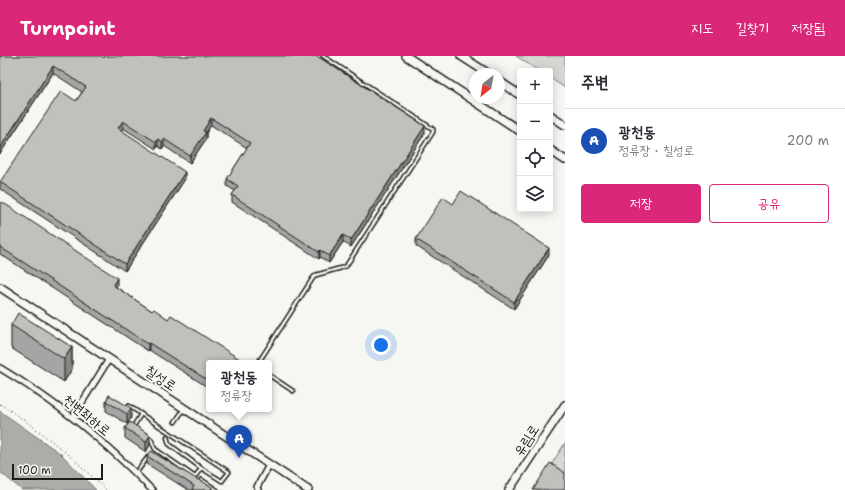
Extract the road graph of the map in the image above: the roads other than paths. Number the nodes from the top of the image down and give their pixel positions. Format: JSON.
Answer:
{"nodes":[{"id":1,"x":323,"y":56,"type":"edge"},
{"id":2,"x":406,"y":56,"type":"edge"},
{"id":3,"x":461,"y":56,"type":"edge"},
{"id":4,"x":480,"y":68,"type":"edge"},
{"id":5,"x":505,"y":85,"type":"edge"},
{"id":6,"x":517,"y":93,"type":"edge"},
{"id":7,"x":553,"y":117,"type":"edge"},
{"id":8,"x":565,"y":125,"type":"edge"},
{"id":9,"x":517,"y":129,"type":"edge"},
{"id":10,"x":553,"y":152,"type":"edge"},
{"id":11,"x":565,"y":160,"type":"edge"},
{"id":12,"x":0,"y":287,"type":"edge"},
{"id":13,"x":108,"y":359,"type":"junction"},
{"id":14,"x":260,"y":360,"type":"edge"},
{"id":15,"x":0,"y":368,"type":"edge"},
{"id":16,"x":272,"y":377,"type":"edge"},
{"id":17,"x":293,"y":391,"type":"dead end"},
{"id":18,"x":129,"y":406,"type":"edge"},
{"id":19,"x":564,"y":408,"type":"edge"},
{"id":20,"x":184,"y":409,"type":"junction"},
{"id":21,"x":141,"y":414,"type":"junction"},
{"id":22,"x":72,"y":417,"type":"junction"},
{"id":23,"x":175,"y":422,"type":"dead end"},
{"id":24,"x":166,"y":437,"type":"dead end"},
{"id":25,"x":155,"y":449,"type":"junction"},
{"id":26,"x":269,"y":465,"type":"junction"},
{"id":27,"x":202,"y":468,"type":"junction"},
{"id":28,"x":136,"y":473,"type":"junction"},
{"id":29,"x":202,"y":480,"type":"edge"},
{"id":30,"x":152,"y":490,"type":"edge"},
{"id":31,"x":218,"y":490,"type":"edge"},
{"id":32,"x":258,"y":490,"type":"edge"},
{"id":33,"x":308,"y":490,"type":"edge"},
{"id":34,"x":509,"y":490,"type":"edge"}],
"edges":[{"from":1,"to":14,"type":"lane"},
{"from":2,"to":9,"type":"street"},
{"from":3,"to":4,"type":"street"},
{"from":5,"to":6,"type":"street"},
{"from":7,"to":8,"type":"street"},
{"from":10,"to":11,"type":"street"},
{"from":12,"to":13,"type":"street","name":"칠성로"},
{"from":13,"to":20,"type":"street","name":"칠성로"},
{"from":13,"to":22,"type":"street"},
{"from":15,"to":22,"type":"street","name":"천변좌하로"},
{"from":16,"to":17,"type":"lane"},
{"from":18,"to":21,"type":"lane"},
{"from":19,"to":34,"type":"street","name":"유림로"},
{"from":20,"to":23,"type":"lane"},
{"from":20,"to":26,"type":"street","name":"칠성로"},
{"from":21,"to":25,"type":"lane"},
{"from":21,"to":27,"type":"lane"},
{"from":22,"to":28,"type":"street","name":"천변좌하로"},
{"from":24,"to":27,"type":"lane"},
{"from":25,"to":27,"type":"lane"},
{"from":25,"to":28,"type":"lane"},
{"from":26,"to":32,"type":"street"},
{"from":26,"to":33,"type":"street","name":"칠성로"},
{"from":28,"to":30,"type":"street","name":"천변좌하로"},
{"from":29,"to":31,"type":"lane"}]}
